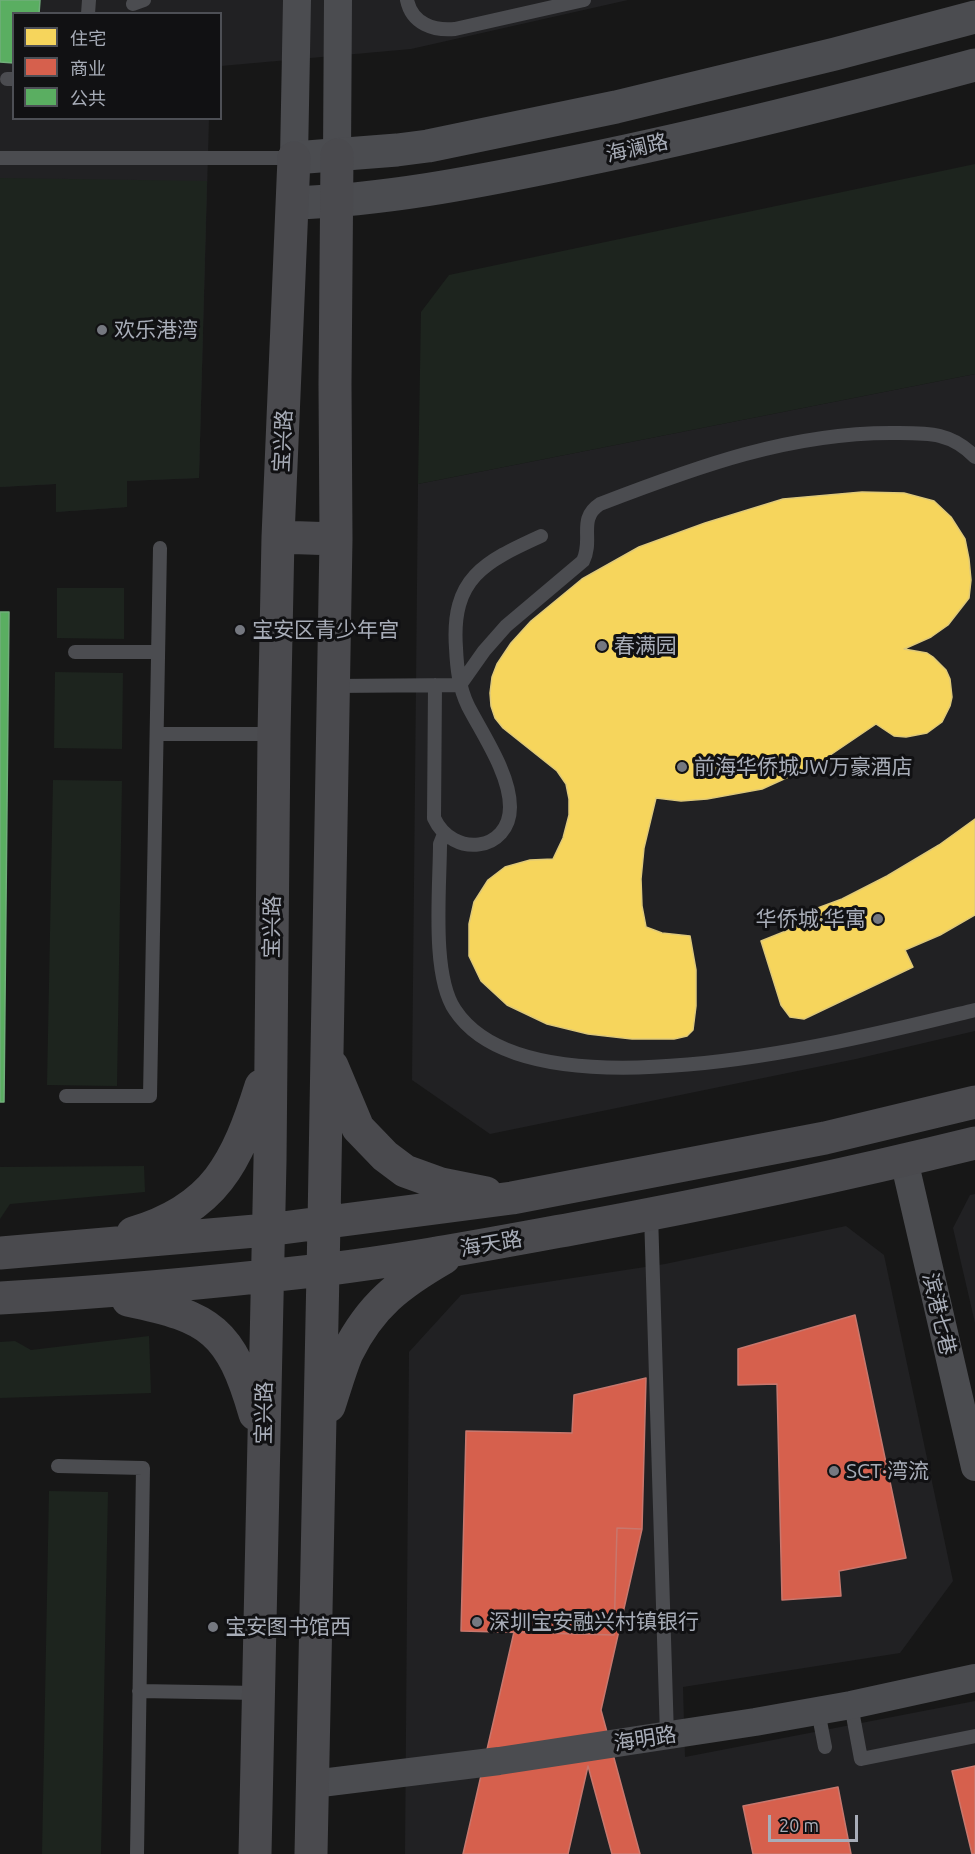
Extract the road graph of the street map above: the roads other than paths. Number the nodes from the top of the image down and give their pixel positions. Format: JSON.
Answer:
{"nodes":[{"id":1,"x":297,"y":0,"type":"edge"},
{"id":2,"x":338,"y":0,"type":"edge"},
{"id":3,"x":407,"y":0,"type":"edge"},
{"id":4,"x":584,"y":0,"type":"edge"},
{"id":5,"x":975,"y":17,"type":"edge"},
{"id":6,"x":975,"y":65,"type":"edge"},
{"id":7,"x":337,"y":155,"type":"junction"},
{"id":8,"x":0,"y":158,"type":"edge"},
{"id":9,"x":294,"y":158,"type":"junction"},
{"id":10,"x":336,"y":202,"type":"junction"},
{"id":11,"x":293,"y":203,"type":"junction"},
{"id":12,"x":975,"y":457,"type":"edge"},
{"id":13,"x":541,"y":536,"type":"dead end"},
{"id":14,"x":278,"y":537,"type":"junction"},
{"id":15,"x":336,"y":539,"type":"junction"},
{"id":16,"x":160,"y":548,"type":"dead end"},
{"id":17,"x":75,"y":652,"type":"dead end"},
{"id":18,"x":158,"y":652,"type":"junction"},
{"id":19,"x":435,"y":685,"type":"junction"},
{"id":20,"x":460,"y":685,"type":"junction"},
{"id":21,"x":333,"y":686,"type":"junction"},
{"id":22,"x":157,"y":734,"type":"junction"},
{"id":23,"x":274,"y":735,"type":"junction"},
{"id":24,"x":444,"y":834,"type":"junction"},
{"id":25,"x":975,"y":1010,"type":"edge"},
{"id":26,"x":327,"y":1054,"type":"junction"},
{"id":27,"x":271,"y":1056,"type":"junction"},
{"id":28,"x":66,"y":1096,"type":"dead end"},
{"id":29,"x":975,"y":1102,"type":"edge"},
{"id":30,"x":975,"y":1143,"type":"edge"},
{"id":31,"x":904,"y":1160,"type":"junction"},
{"id":32,"x":512,"y":1198,"type":"junction"},
{"id":33,"x":651,"y":1214,"type":"junction"},
{"id":34,"x":324,"y":1223,"type":"junction"},
{"id":35,"x":267,"y":1230,"type":"junction"},
{"id":36,"x":90,"y":1246,"type":"junction"},
{"id":37,"x":458,"y":1250,"type":"junction"},
{"id":38,"x":0,"y":1253,"type":"edge"},
{"id":39,"x":322,"y":1270,"type":"junction"},
{"id":40,"x":267,"y":1276,"type":"junction"},
{"id":41,"x":94,"y":1292,"type":"junction"},
{"id":42,"x":0,"y":1298,"type":"edge"},
{"id":43,"x":319,"y":1436,"type":"junction"},
{"id":44,"x":263,"y":1440,"type":"junction"},
{"id":45,"x":58,"y":1466,"type":"dead end"},
{"id":46,"x":975,"y":1467,"type":"edge"},
{"id":47,"x":975,"y":1678,"type":"edge"},
{"id":48,"x":139,"y":1691,"type":"junction"},
{"id":49,"x":258,"y":1693,"type":"junction"},
{"id":50,"x":851,"y":1705,"type":"junction"},
{"id":51,"x":818,"y":1711,"type":"junction"},
{"id":52,"x":667,"y":1736,"type":"junction"},
{"id":53,"x":975,"y":1736,"type":"edge"},
{"id":54,"x":825,"y":1747,"type":"dead end"},
{"id":55,"x":313,"y":1784,"type":"junction"},
{"id":56,"x":136,"y":1854,"type":"edge"},
{"id":57,"x":255,"y":1854,"type":"edge"},
{"id":58,"x":311,"y":1854,"type":"edge"}],
"edges":[{"from":1,"to":9,"type":"street","name":"宝兴路"},
{"from":2,"to":7,"type":"street"},
{"from":3,"to":4,"type":"lane"},
{"from":5,"to":7,"type":"street"},
{"from":6,"to":10,"type":"street","name":"海澜路"},
{"from":7,"to":9,"type":"street"},
{"from":7,"to":10,"type":"main road"},
{"from":8,"to":9,"type":"lane"},
{"from":9,"to":11,"type":"main road","name":"宝兴路"},
{"from":10,"to":11,"type":"street","name":"海澜路"},
{"from":10,"to":15,"type":"main road"},
{"from":11,"to":14,"type":"main road","name":"宝兴路"},
{"from":12,"to":20,"type":"lane"},
{"from":13,"to":20,"type":"lane"},
{"from":14,"to":15,"type":"main road"},
{"from":14,"to":23,"type":"main road","name":"宝兴路"},
{"from":15,"to":21,"type":"main road"},
{"from":16,"to":18,"type":"lane"},
{"from":17,"to":18,"type":"lane"},
{"from":18,"to":22,"type":"lane"},
{"from":19,"to":20,"type":"lane"},
{"from":19,"to":21,"type":"lane"},
{"from":19,"to":24,"type":"lane"},
{"from":20,"to":24,"type":"lane"},
{"from":21,"to":26,"type":"main road"},
{"from":22,"to":23,"type":"lane"},
{"from":22,"to":28,"type":"lane"},
{"from":23,"to":27,"type":"main road","name":"宝兴路"},
{"from":24,"to":25,"type":"lane"},
{"from":26,"to":32,"type":"main road"},
{"from":26,"to":34,"type":"main road"},
{"from":27,"to":35,"type":"main road","name":"宝兴路"},
{"from":27,"to":36,"type":"main road"},
{"from":29,"to":32,"type":"main road","name":"海天路"},
{"from":30,"to":31,"type":"main road","name":"海天路"},
{"from":31,"to":33,"type":"main road","name":"海天路"},
{"from":31,"to":46,"type":"street","name":"滨港七巷"},
{"from":32,"to":34,"type":"main road","name":"海天路"},
{"from":33,"to":37,"type":"main road","name":"海天路"},
{"from":33,"to":52,"type":"lane"},
{"from":34,"to":35,"type":"main road","name":"海天路"},
{"from":34,"to":39,"type":"main road"},
{"from":35,"to":36,"type":"main road","name":"海天路"},
{"from":35,"to":40,"type":"main road","name":"宝兴路"},
{"from":36,"to":38,"type":"main road","name":"海天路"},
{"from":37,"to":39,"type":"main road","name":"海天路"},
{"from":37,"to":43,"type":"main road"},
{"from":39,"to":40,"type":"main road","name":"海天路"},
{"from":39,"to":43,"type":"main road"},
{"from":40,"to":41,"type":"main road","name":"海天路"},
{"from":40,"to":44,"type":"main road","name":"宝兴路"},
{"from":41,"to":42,"type":"main road","name":"海天路"},
{"from":41,"to":44,"type":"main road"},
{"from":43,"to":55,"type":"main road"},
{"from":44,"to":49,"type":"main road","name":"宝兴路"},
{"from":45,"to":48,"type":"lane"},
{"from":47,"to":50,"type":"street","name":"海明路"},
{"from":48,"to":49,"type":"lane"},
{"from":48,"to":56,"type":"lane"},
{"from":49,"to":57,"type":"main road","name":"宝兴路"},
{"from":50,"to":51,"type":"street","name":"海明路"},
{"from":50,"to":53,"type":"lane"},
{"from":51,"to":52,"type":"street","name":"海明路"},
{"from":51,"to":54,"type":"lane"},
{"from":52,"to":55,"type":"street","name":"海明路"},
{"from":55,"to":58,"type":"main road"}]}
